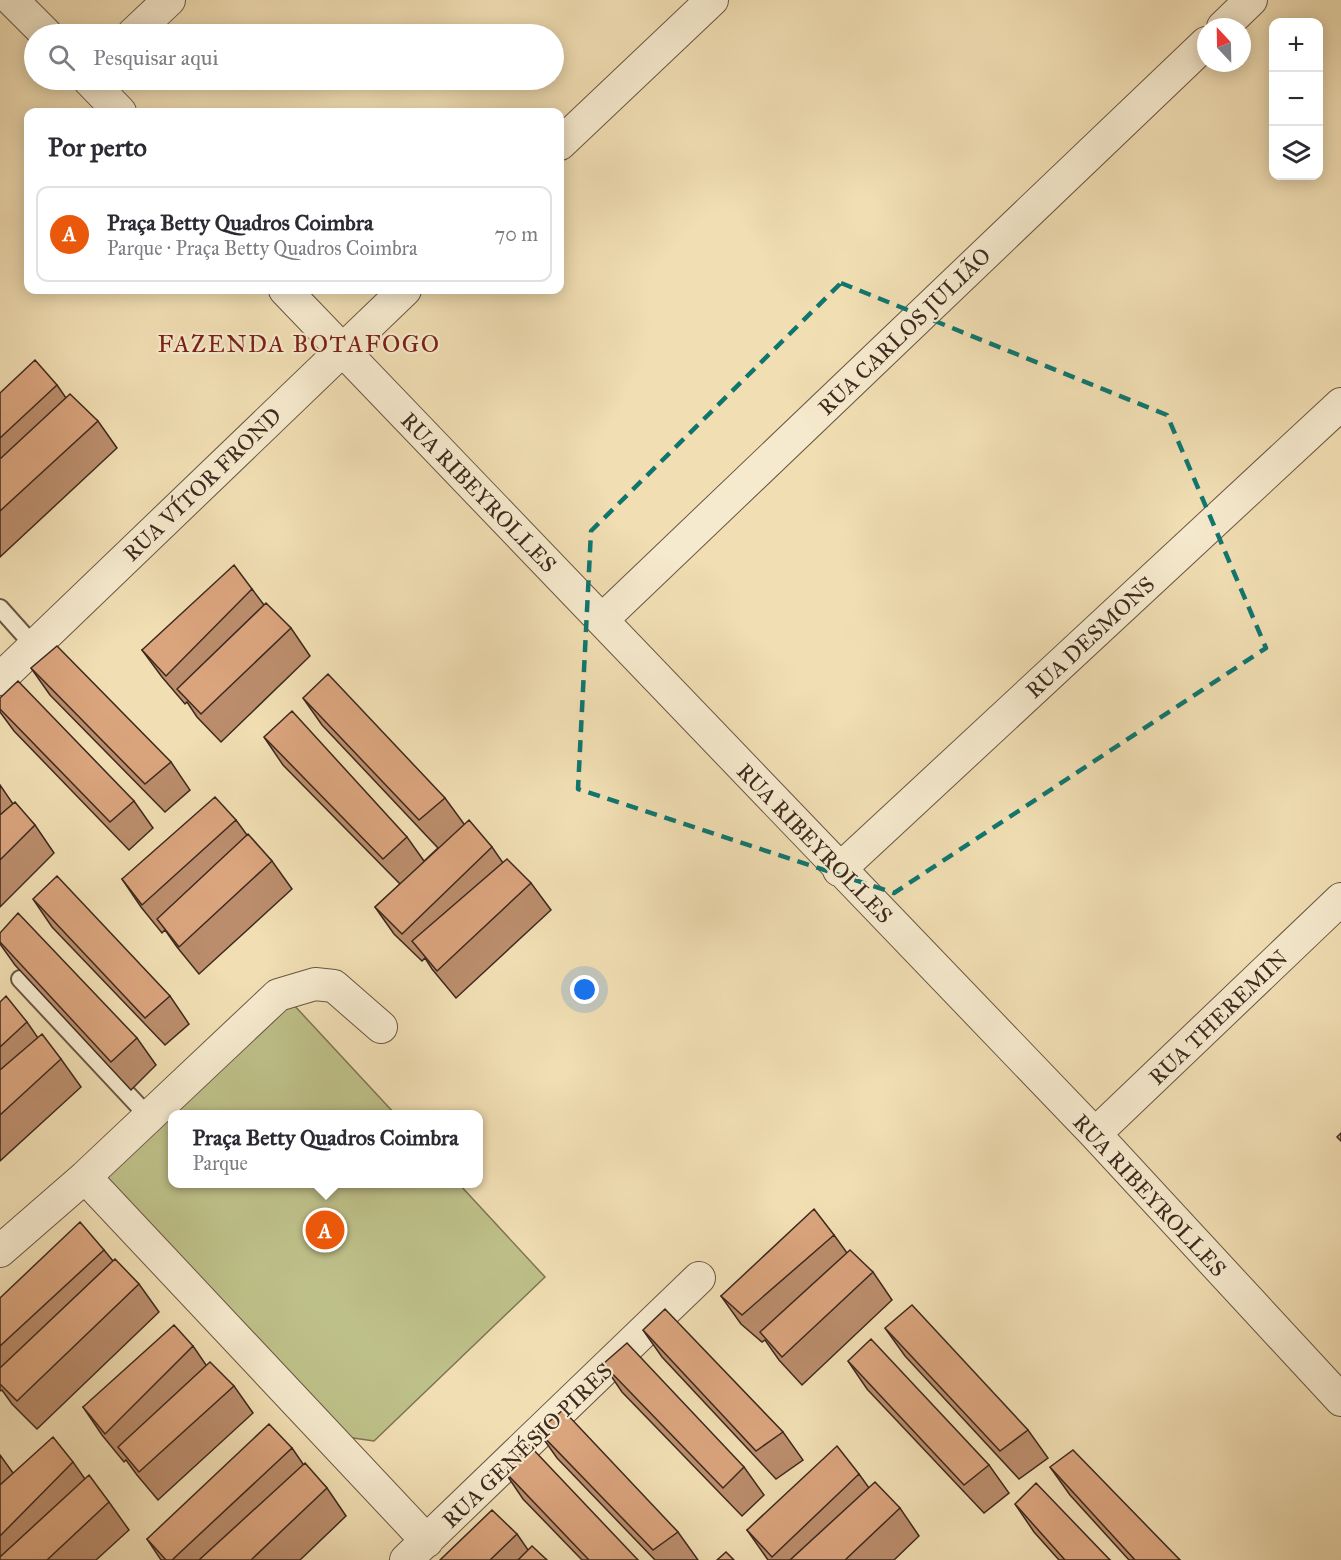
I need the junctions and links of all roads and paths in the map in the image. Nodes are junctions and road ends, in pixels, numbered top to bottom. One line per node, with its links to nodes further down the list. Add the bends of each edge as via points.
1 (12, 0): 6 (street)
2 (169, 0): 7 (street)
3 (712, 0): 11 (street)
4 (1251, 0): 5 (street)
5 (1232, 18)
6 (36, 24)
7 (144, 24)
8 (1197, 52): 17 (street, RUA CARLOS JULIÃO)
9 (99, 90): 10 (street)
10 (116, 108)
11 (564, 140)
12 (289, 294): 14 (street, RUA RIBEYROLLES)
13 (401, 294): 14 (street, RUA VÍTOR FROND)
14 (342, 350): 17 (street, RUA RIBEYROLLES); 18 (street, RUA VÍTOR FROND)
15 (1341, 404): 20 (street, RUA DESMONS)
16 (0, 608): 18 (lane)
17 (603, 619): 20 (street, RUA RIBEYROLLES)
18 (34, 646): 19 (street, RUA VÍTOR FROND)
19 (0, 680)
20 (838, 870): 25 (street, RUA RIBEYROLLES)
21 (1341, 899): 25 (street, RUA THEREMIN)
22 (20, 979): 24 (lane)
23 (381, 1027): 24 (street, via 334,986 315,984 278,995)
24 (149, 1117): 26 (street)
25 (1095, 1134): 29 (street, RUA RIBEYROLLES)
26 (85, 1177): 27 (street); 30 (street)
27 (0, 1251)
28 (699, 1278): 30 (street, RUA GENÉSIO PIRES)
29 (1341, 1400)
30 (416, 1551)

